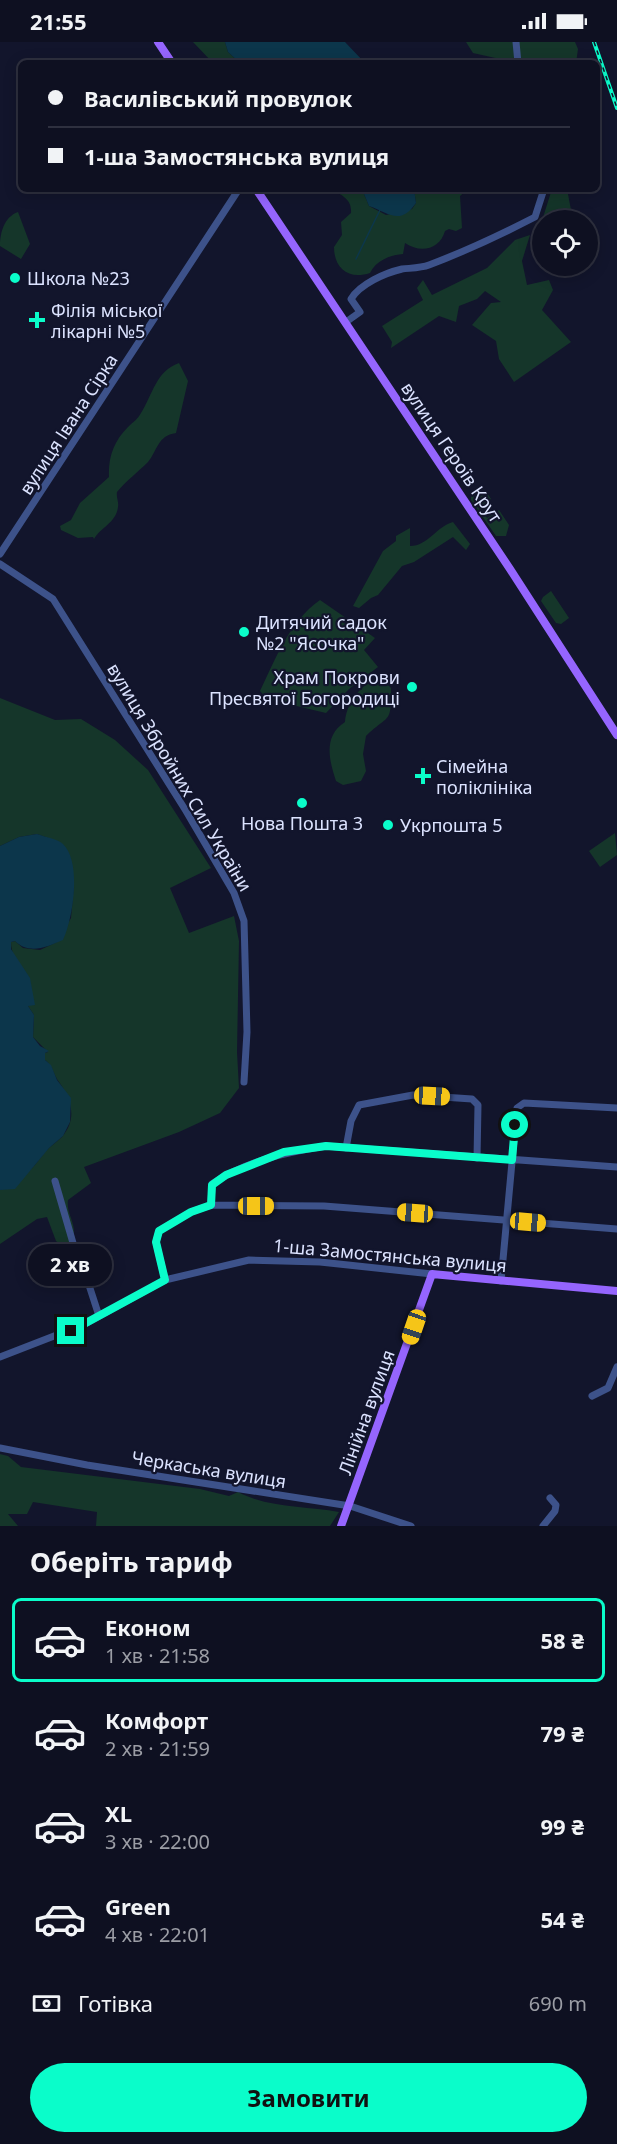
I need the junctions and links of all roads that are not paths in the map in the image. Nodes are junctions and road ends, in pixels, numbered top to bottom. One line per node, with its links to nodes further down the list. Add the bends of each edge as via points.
1 (158, 42): 3 (main road)
2 (516, 42): 4 (street)
3 (170, 60)
4 (518, 60)
5 (237, 192): 9 (street, вулиця Івана Сірка)
6 (258, 192): 8 (main road, вулиця Героїв Крут)
7 (543, 192): 8 (street, via 535,217 426,267 378,278 354,294 351,299 360,312)
8 (346, 322): 11 (main road, вулиця Героїв Крут)
9 (0, 554)
10 (0, 564): 12 (street, вулиця Збройних Сил України, via 52,599 234,893 244,921)
11 (617, 735)
12 (244, 1082)
13 (617, 1108): 16 (street, via 520,1104)
14 (346, 1148): 15 (street); 15 (street, via 351,1121 359,1105 413,1095 472,1099 478,1105); 19 (street, via 326,1146 284,1152 226,1175 212,1185)
15 (477, 1158): 16 (street)
16 (512, 1160): 17 (street); 20 (street)
17 (617, 1167)
18 (55, 1181): 26 (street, via 71,1240)
19 (211, 1205): 20 (street, via 324,1206); 23 (street, via 159,1231 156,1242)
20 (506, 1220): 21 (street); 24 (street)
21 (617, 1229)
22 (432, 1274): 23 (street, 1-ша Замостянська вулиця, via 320,1262 249,1260); 24 (main road, 1-ша Замостянська вулиця); 32 (main road, Лінійна вулиця)
23 (165, 1280): 26 (street, 1-ша Замостянська вулиця)
24 (501, 1281): 25 (main road, 1-ша Замостянська вулиця)
25 (617, 1291)
26 (99, 1316): 27 (street, 1-ша Замостянська вулиця, via 58,1337)
27 (0, 1357)
28 (617, 1366): 29 (street, via 608,1389)
29 (592, 1396)
30 (0, 1448): 32 (street, Черкаська вулиця)
31 (550, 1498): 35 (street, via 555,1510)
32 (350, 1506): 33 (main road, Лінійна вулиця); 34 (street, Черкаська вулиця)
33 (342, 1526)
34 (411, 1526)
35 (543, 1526)

